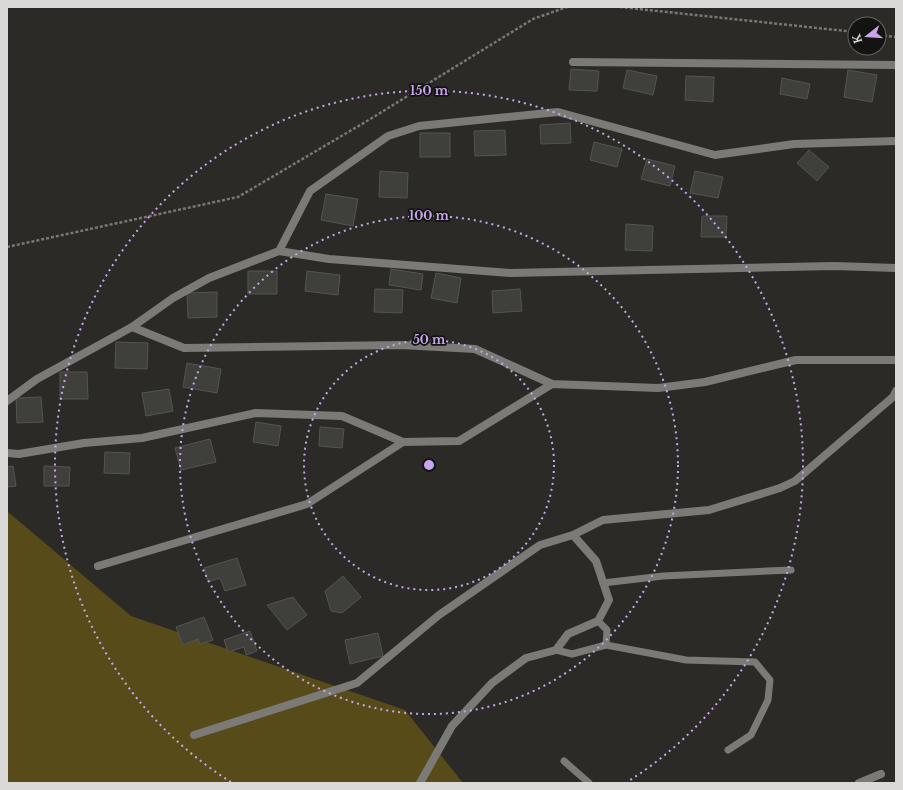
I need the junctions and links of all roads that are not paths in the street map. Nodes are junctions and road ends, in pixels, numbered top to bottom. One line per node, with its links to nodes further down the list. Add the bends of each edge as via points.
1 (573, 62): 2 (street)
2 (896, 65)
3 (896, 141): 4 (street, via 794,144 716,156 558,112 419,126 388,136 310,191)
4 (279, 251): 5 (street, via 329,260 510,273 834,266); 6 (street, via 209,278 173,298)
5 (896, 268)
6 (132, 328): 8 (street, via 184,348 401,345 475,349); 10 (street, via 38,379)
7 (896, 360): 8 (street, via 796,360 705,382 658,388)
8 (552, 384): 11 (street, via 459,441)
9 (896, 391): 13 (street, via 893,397 795,481 780,488 709,510 604,520)
10 (7, 401)
11 (403, 442): 12 (street, via 342,416 256,412 142,438 84,443 20,454); 14 (street, via 307,504)
12 (7, 453)
13 (573, 535): 16 (street, via 596,561); 20 (street, via 540,545 439,615 357,683)
14 (98, 566)
15 (790, 570): 16 (lane, via 663,576)
16 (604, 583): 17 (street, via 609,600)
17 (598, 621): 18 (lane, via 608,630); 19 (street, via 568,634)
18 (606, 645): 19 (lane, via 572,654); 21 (lane, via 686,660 755,662 770,680 768,700 752,736)
19 (556, 650): 24 (street, via 526,658 492,683 452,726)
20 (194, 735)
21 (728, 750)
22 (564, 761): 25 (lane)
23 (881, 774): 26 (street)
24 (420, 783)
25 (589, 783)
26 (859, 783)

